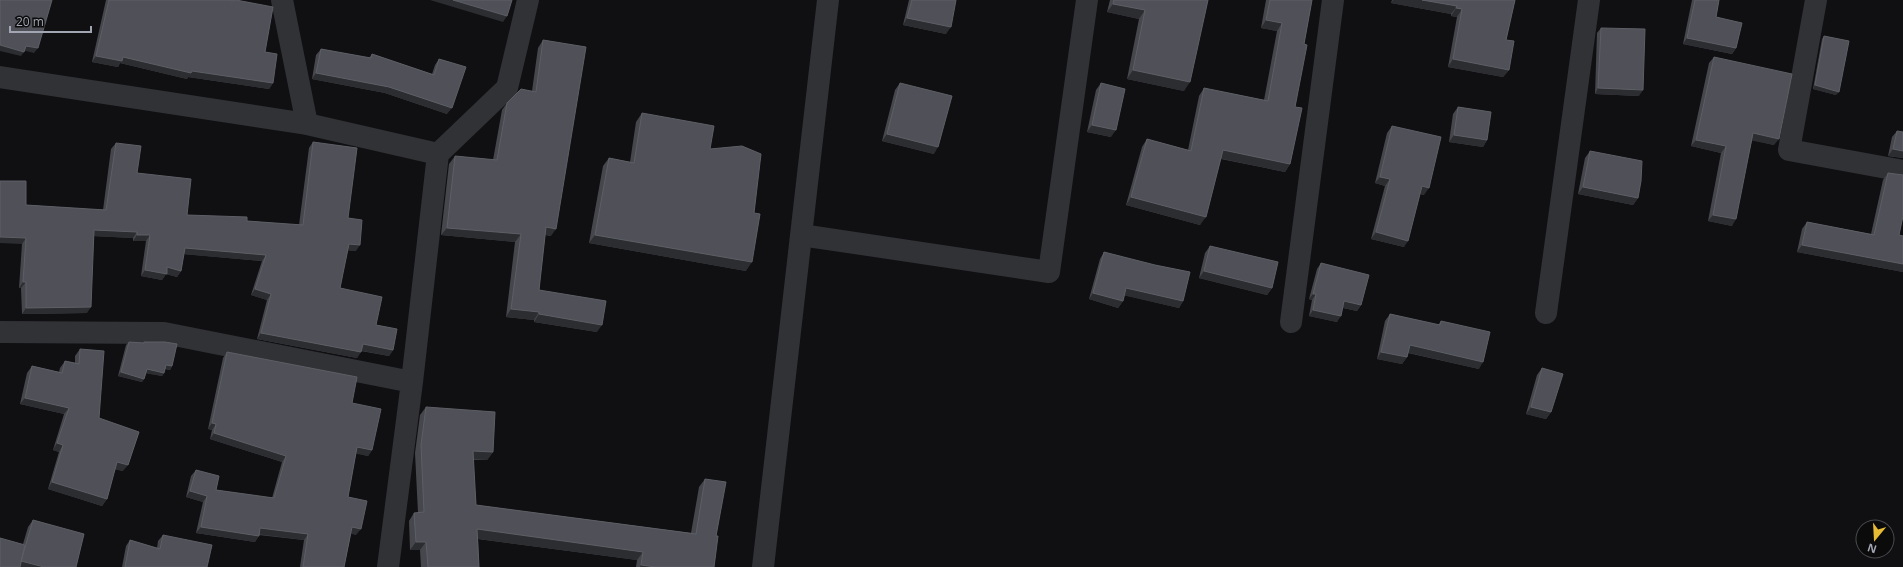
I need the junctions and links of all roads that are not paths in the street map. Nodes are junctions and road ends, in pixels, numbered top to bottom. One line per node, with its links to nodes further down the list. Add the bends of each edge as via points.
1 (282, 0): 9 (street)
2 (528, 0): 10 (street, via 507,88)
3 (828, 0): 12 (street)
4 (1086, 0): 12 (street, via 1049,272)
5 (1333, 0): 14 (street)
6 (1589, 0): 13 (street)
7 (1816, 0): 11 (street, via 1789,150)
8 (0, 77): 9 (street)
9 (307, 124): 10 (street)
10 (438, 154): 16 (street)
11 (1903, 171)
12 (801, 235): 18 (street)
13 (1546, 313)
14 (1291, 322)
15 (0, 332): 16 (street, via 164,333)
16 (412, 382): 17 (street)
17 (388, 567)
18 (763, 567)

